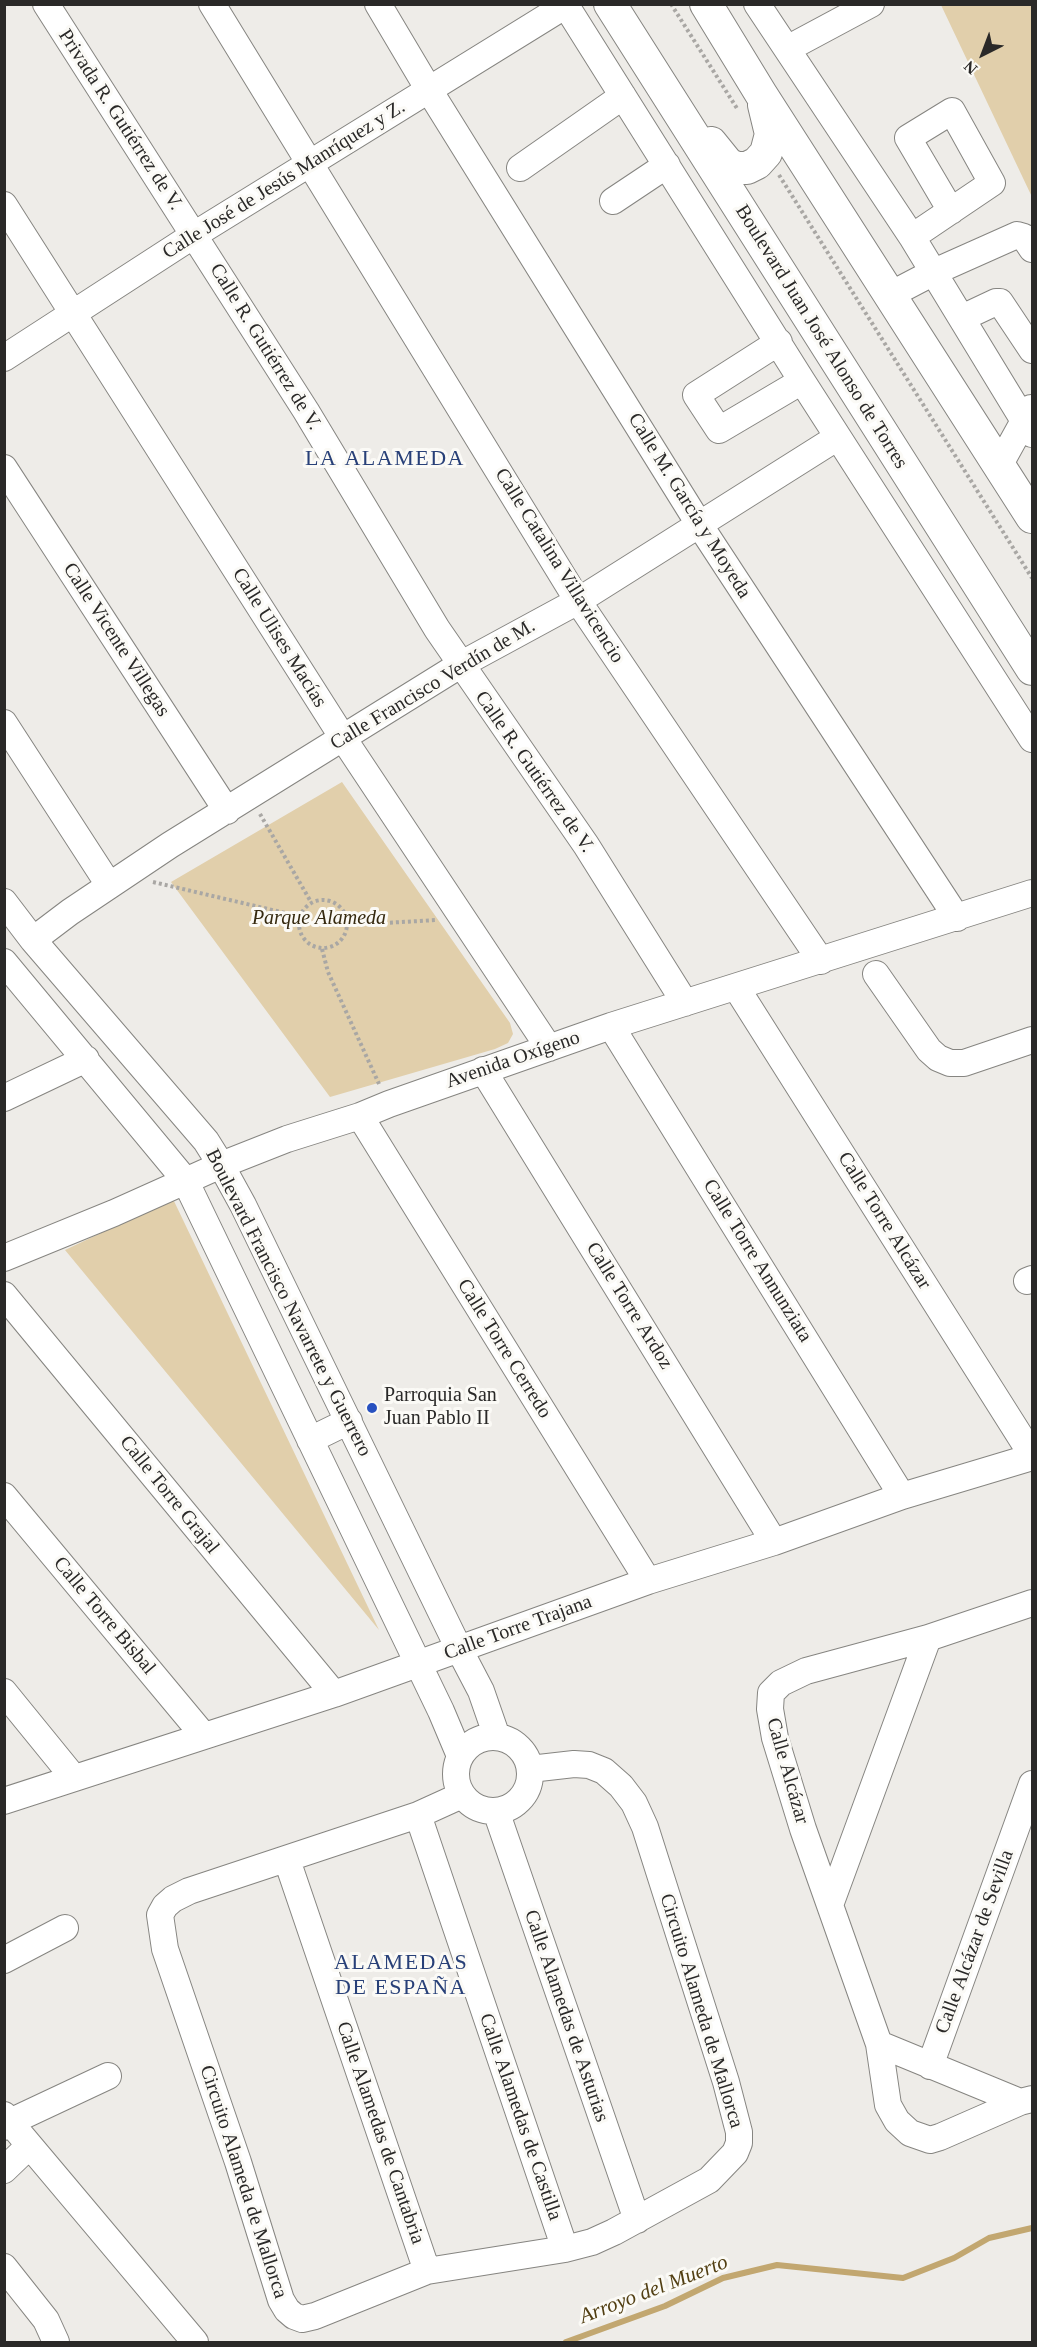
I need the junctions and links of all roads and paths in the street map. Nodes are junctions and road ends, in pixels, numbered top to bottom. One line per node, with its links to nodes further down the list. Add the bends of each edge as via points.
1 (46, 4): 22 (street, Privada R. Gutiérrez de V.)
2 (212, 4): 16 (street, Calle Catalina Villavicencio)
3 (378, 4): 12 (street, Calle M. García y Moyeda)
4 (610, 4): 11 (main road, Boulevard Juan José Alonso de Torres)
5 (671, 4): 14 (path)
6 (706, 4): 14 (main road)
7 (757, 4): 10 (street)
8 (871, 4): 10 (street)
9 (565, 5): 12 (street, Calle José de Jesús Manríquez y Z.); 13 (street)
10 (787, 49): 23 (street)
11 (651, 67): 15 (main road, via 728,164 747,168); 42 (main road, Boulevard Juan José Alonso de Torres)
12 (429, 90): 16 (street, Calle José de Jesús Manríquez y Z.); 38 (street, Calle M. García y Moyeda)
13 (623, 96): 17 (street); 18 (street)
14 (751, 104): 15 (main road, via 771,134); 26 (main road)
15 (766, 153): 39 (path)
16 (310, 163): 22 (street, Calle José de Jesús Manríquez y Z.); 40 (street, Calle Catalina Villavicencio)
17 (667, 165): 19 (street); 29 (street)
18 (520, 168)
19 (614, 201)
20 (4, 205): 27 (street, Calle Ulises Macías)
21 (951, 211): 23 (street)
22 (194, 235): 27 (street, Calle José de Jesús Manríquez y Z.); 41 (street, Calle R. Gutiérrez de V.)
23 (912, 237): 25 (street)
24 (1032, 249): 25 (street, via 1024,237 1017,235)
25 (934, 272): 26 (street); 28 (street)
26 (890, 295): 35 (main road)
27 (74, 314): 31 (street, Calle José de Jesús Manríquez y Z.); 44 (street, Calle Ulises Macías)
28 (962, 318): 30 (street, via 1000,302); 33 (street)
29 (779, 342): 32 (street); 32 (street, via 696,395 719,430)
30 (1032, 350)
31 (4, 358)
32 (802, 381): 34 (street)
33 (1030, 419): 35 (street)
34 (838, 437): 38 (street, Calle Francisco Verdín de M.); 45 (street)
35 (999, 466): 37 (main road)
36 (4, 468): 47 (street, Calle Vicente Villegas)
37 (1032, 517)
38 (699, 524): 40 (street, Calle Francisco Verdín de M.); 55 (street, Calle M. García y Moyeda)
39 (1032, 578)
40 (578, 601): 41 (street, Calle Francisco Verdín de M.); 59 (street, Calle Catalina Villavicencio)
41 (460, 665): 44 (street, Calle Francisco Verdín de M.); 63 (street, Calle R. Gutiérrez de V., via 586,846)
42 (1032, 669)
43 (4, 723): 49 (street)
44 (343, 738): 46 (street, Calle Francisco Verdín de M.); 54 (street, Calle Ulises Macías)
45 (1032, 739)
46 (250, 796): 47 (street, Calle Francisco Verdín de M.); 52 (path)
47 (227, 811): 48 (street, Calle Francisco Verdín de M.)
48 (135, 868): 49 (street, Calle Francisco Verdín de M.); 53 (path, via 156,883)
49 (109, 885): 57 (street, Calle Francisco Verdín de M.)
50 (1032, 893): 55 (street, Avenida Oxígeno)
51 (4, 902): 57 (street, Boulevard Francisco Navarrete y Guerrero)
52 (311, 902): 53 (path); 56 (path, via 336,902 345,912)
53 (298, 916): 58 (path, via 301,935 310,945)
54 (462, 918): 56 (path); 66 (street, Calle Ulises Macías)
55 (957, 918): 59 (street, Avenida Oxígeno)
56 (348, 925): 58 (path, via 344,937 334,946)
57 (33, 940): 72 (street, Boulevard Francisco Navarrete y Guerrero, via 206,1141)
58 (322, 949): 70 (path, via 328,972)
59 (821, 961): 62 (street, Avenida Oxígeno)
60 (4, 962): 67 (street, Boulevard Francisco Navarrete y Guerrero)
61 (876, 974): 65 (street, via 938,1059 964,1063)
62 (736, 987): 63 (street, Avenida Oxígeno); 78 (street, Calle Torre Alcázar)
63 (685, 1003): 64 (street, Avenida Oxígeno)
64 (611, 1026): 66 (street, Avenida Oxígeno); 80 (street, Calle Torre Annunziata)
65 (1032, 1040)
66 (549, 1048): 68 (street, Avenida Oxígeno)
67 (86, 1059): 69 (street); 73 (street, Boulevard Francisco Navarrete y Guerrero)
68 (483, 1071): 70 (street, Avenida Oxígeno); 81 (street, Calle Torre Ardoz)
69 (4, 1098)
70 (388, 1104): 71 (street, Avenida Oxígeno)
71 (360, 1116): 72 (street, Avenida Oxígeno); 82 (street, Calle Torre Cerredo)
72 (221, 1165): 73 (street, Avenida Oxígeno); 76 (street, Boulevard Francisco Navarrete y Guerrero)
73 (185, 1180): 74 (street, Avenida Oxígeno); 77 (street, Boulevard Francisco Navarrete y Guerrero)
74 (4, 1258)
75 (4, 1295): 88 (street, Calle Torre Grajal)
76 (348, 1421): 77 (street); 85 (street, Boulevard Francisco Navarrete y Guerrero)
77 (310, 1440): 86 (street, Boulevard Francisco Navarrete y Guerrero)
78 (1032, 1456): 80 (street, Calle Torre Trajana)
79 (4, 1496): 89 (street, Calle Torre Bisbal)
80 (903, 1496): 81 (street, Calle Torre Trajana)
81 (774, 1542): 82 (street, Calle Torre Trajana)
82 (648, 1581): 85 (street, Calle Torre Trajana)
83 (1026, 1611): 84 (street, Calle Alcázar)
84 (928, 1638): 100 (street); 100 (street, Calle Alcázar, via 806,1671 781,1683 771,1693 775,1738)
85 (459, 1649): 86 (street, Calle Torre Trajana); 90 (street, via 481,1691)
86 (417, 1665): 88 (street, Calle Torre Trajana); 91 (street)
87 (4, 1692): 93 (street)
88 (334, 1694): 89 (street, Calle Torre Trajana)
89 (204, 1736): 93 (street, Calle Torre Trajana)
90 (497, 1737): 91 (street, via 476,1740); 92 (street, via 519,1747)
91 (460, 1756): 95 (street, via 456,1776)
92 (530, 1769): 97 (street, via 521,1797 510,1807); 110 (street, Circuito Alameda de Mallorca, via 589,1765 604,1771 634,1803 649,1838 738,2124 739,2143 723,2168 709,2180)
93 (74, 1778): 96 (street, Calle Torre Trajana)
94 (1032, 1784): 104 (street, Calle Alcázar de Sevilla)
95 (462, 1795): 97 (street, via 477,1807); 98 (street, Circuito Alameda de Mallorca)
96 (4, 1801)
97 (496, 1811): 110 (street, Calle Alamedas de Asturias)
98 (418, 1815): 99 (street, Circuito Alameda de Mallorca); 111 (street, Calle Alamedas de Castilla)
99 (287, 1860): 113 (street, Calle Alamedas de Cantabria); 113 (street, Circuito Alameda de Mallorca, via 189,1891 173,1899 160,1915 165,1949 281,2300 286,2310 302,2319)
100 (830, 1905): 103 (street, Calle Alcázar)
101 (65, 1928): 102 (street)
102 (4, 1960)
103 (879, 2044): 104 (street); 106 (street, Calle Alcázar, via 888,2105 902,2128 915,2136 930,2140 940,2137)
104 (930, 2066): 106 (street)
105 (108, 2076): 107 (street)
106 (1026, 2100)
107 (6, 2121): 108 (street)
108 (29, 2146): 109 (street); 115 (street)
109 (4, 2170)
110 (637, 2220): 111 (street, Circuito Alameda de Mallorca, via 592,2242)
111 (565, 2249): 113 (street, Circuito Alameda de Mallorca)
112 (4, 2267): 114 (street, via 46,2320)
113 (427, 2271)
114 (56, 2343)
115 (195, 2343)

